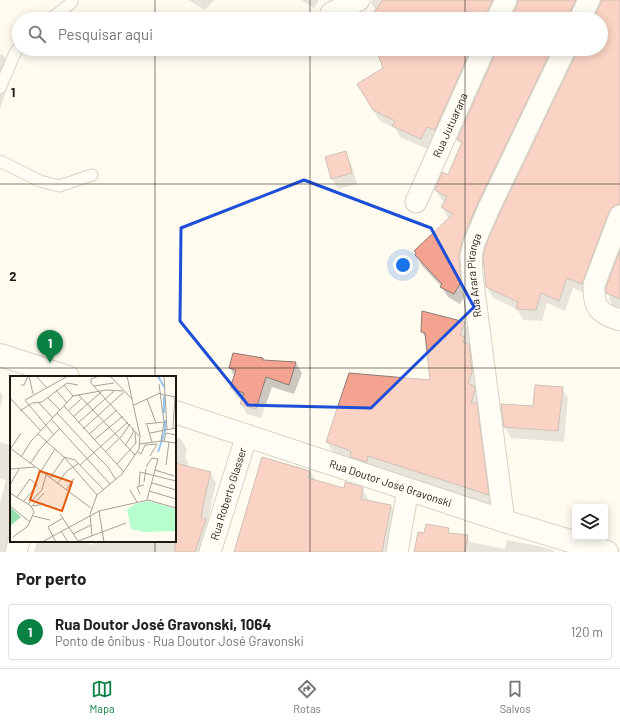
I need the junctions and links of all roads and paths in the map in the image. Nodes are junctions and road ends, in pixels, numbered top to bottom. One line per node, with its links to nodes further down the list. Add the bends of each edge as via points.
1 (72, 0): 5 (lane)
2 (360, 0): 6 (street)
3 (506, 0): 7 (street)
4 (589, 0): 8 (street)
5 (60, 12)
6 (335, 12)
7 (500, 12)
8 (583, 12)
9 (14, 56): 12 (lane)
10 (481, 56): 15 (street, Rua Jutuarana)
11 (562, 56): 23 (street, Rua Arara Piranga, via 488,210 471,256)
12 (0, 88)
13 (0, 161): 14 (lane, via 40,181 59,186)
14 (92, 175)
15 (416, 202)
16 (620, 216): 17 (street, via 594,285 596,306 609,317)
17 (620, 320)
18 (0, 355): 19 (street)
19 (64, 376)
20 (176, 412): 21 (street, Rua Doutor José Gravonski)
21 (248, 435): 22 (street, Rua Doutor José Gravonski); 26 (street, Rua Roberto Glasser)
22 (408, 488): 23 (street, Rua Doutor José Gravonski); 27 (street)
23 (504, 521): 28 (street, Rua Doutor José Gravonski)
24 (19, 542): 25 (street)
25 (16, 552)
26 (210, 552)
27 (397, 552)
28 (606, 552)

